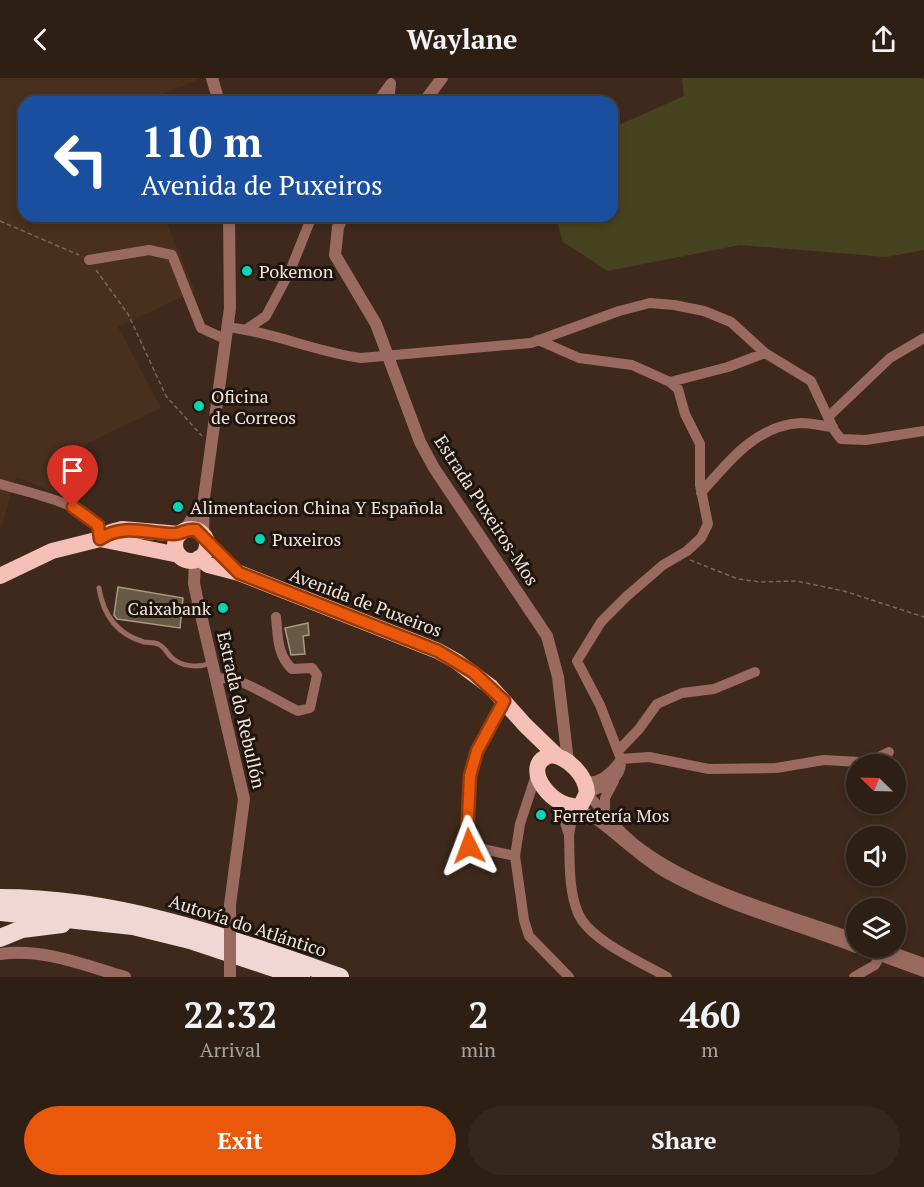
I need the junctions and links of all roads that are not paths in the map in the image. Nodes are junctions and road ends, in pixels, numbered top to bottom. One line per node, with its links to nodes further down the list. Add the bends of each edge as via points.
1 (212, 78): 4 (street)
2 (442, 78): 7 (street)
3 (391, 80): 5 (street); 6 (street)
4 (217, 96)
5 (380, 96)
6 (390, 96)
7 (428, 96)
8 (229, 222): 13 (street, Estrada do Rebullón, via 232,269)
9 (310, 222): 12 (street, via 266,316)
10 (340, 222): 17 (street, Estrada Puxeiros-Mos, via 334,255 370,314)
11 (89, 260): 13 (street, via 149,250 172,255 201,328)
12 (247, 329): 13 (street); 17 (street, via 340,355)
13 (226, 333): 23 (street, Estrada do Rebullón)
14 (924, 338): 19 (street, via 890,358)
15 (538, 340): 16 (street, via 619,311 650,303 674,304 731,322); 17 (street); 18 (street, via 579,357 632,365)
16 (765, 353): 18 (street); 19 (street, via 811,381)
17 (388, 355): 36 (street, Estrada Puxeiros-Mos, via 420,442 434,468 547,636 558,677)
18 (670, 382): 22 (street, via 678,388 700,444)
19 (830, 422): 20 (street, via 841,439 852,441); 22 (street, via 784,426 756,437)
20 (924, 431)
21 (0, 484): 25 (street, via 73,507 98,525)
22 (701, 493): 38 (street, via 708,524 701,538 627,596 601,622 577,661)
23 (204, 498): 24 (street); 26 (street, Estrada do Rebullón)
24 (182, 532): 25 (highway, via 122,529); 26 (highway, via 196,530); 27 (highway, via 175,542)
25 (100, 539): 27 (highway); 28 (highway, via 52,551)
26 (201, 549): 27 (highway, via 186,560); 31 (street, Estrada do Rebullón, via 194,584); 34 (highway, Avenida de Puxeiros, via 208,565 239,573 438,651 473,672)
27 (179, 555)
28 (0, 576)
29 (99, 588): 31 (lane, via 109,619 127,634 159,644 185,665)
30 (276, 617): 33 (street, via 284,662 292,669 312,668 317,675 310,708 298,711 228,678)
31 (213, 663): 33 (street, Estrada do Rebullón)
32 (755, 672): 38 (street, via 714,689 682,693 657,704)
33 (218, 679): 61 (street, Estrada do Rebullón, bridge, via 244,799 230,905)
34 (504, 701): 35 (highway, Avenida de Puxeiros); 47 (street, via 477,751 470,776 467,838 469,846)
35 (525, 725): 39 (highway); 39 (highway, Avenida de Puxeiros)
36 (561, 732): 39 (street, Estrada Puxeiros-Mos); 39 (street)
37 (889, 752): 38 (street, via 860,762 824,760 776,768 709,769)
38 (620, 754): 40 (street, via 621,769); 41 (street, via 612,770)
39 (548, 757): 41 (highway, Avenida de Puxeiros); 42 (highway); 43 (street)
40 (616, 777): 41 (street); 45 (street, via 605,798)
41 (586, 787): 44 (highway, via 585,802); 45 (street)
42 (552, 796): 43 (street, via 540,790); 44 (highway); 46 (street)
43 (528, 800): 47 (street)
44 (576, 807): 46 (street); 53 (street, via 634,853 668,874 737,905)
45 (605, 814): 51 (street, via 636,844 687,874)
46 (569, 835): 65 (street, via 573,893 583,923)
47 (515, 856): 64 (street, via 529,936)
48 (0, 898): 63 (highway, Autovía do Atlántico, via 92,905 158,917)
49 (0, 912): 50 (highway, Autovía do Atlántico)
50 (93, 920): 52 (highway, via 22,929); 62 (highway, Autovía do Atlántico, via 190,940)
51 (846, 935)
52 (0, 938)
53 (846, 944)
54 (0, 954): 60 (street, via 23,951 56,956)
55 (877, 958): 66 (street, via 871,968)
56 (896, 958): 59 (street)
57 (906, 958): 58 (street)
58 (924, 963)
59 (924, 972)
60 (125, 977)
61 (230, 977)
62 (301, 977)
63 (340, 977)
64 (569, 977)
65 (666, 977)
66 (854, 977)

